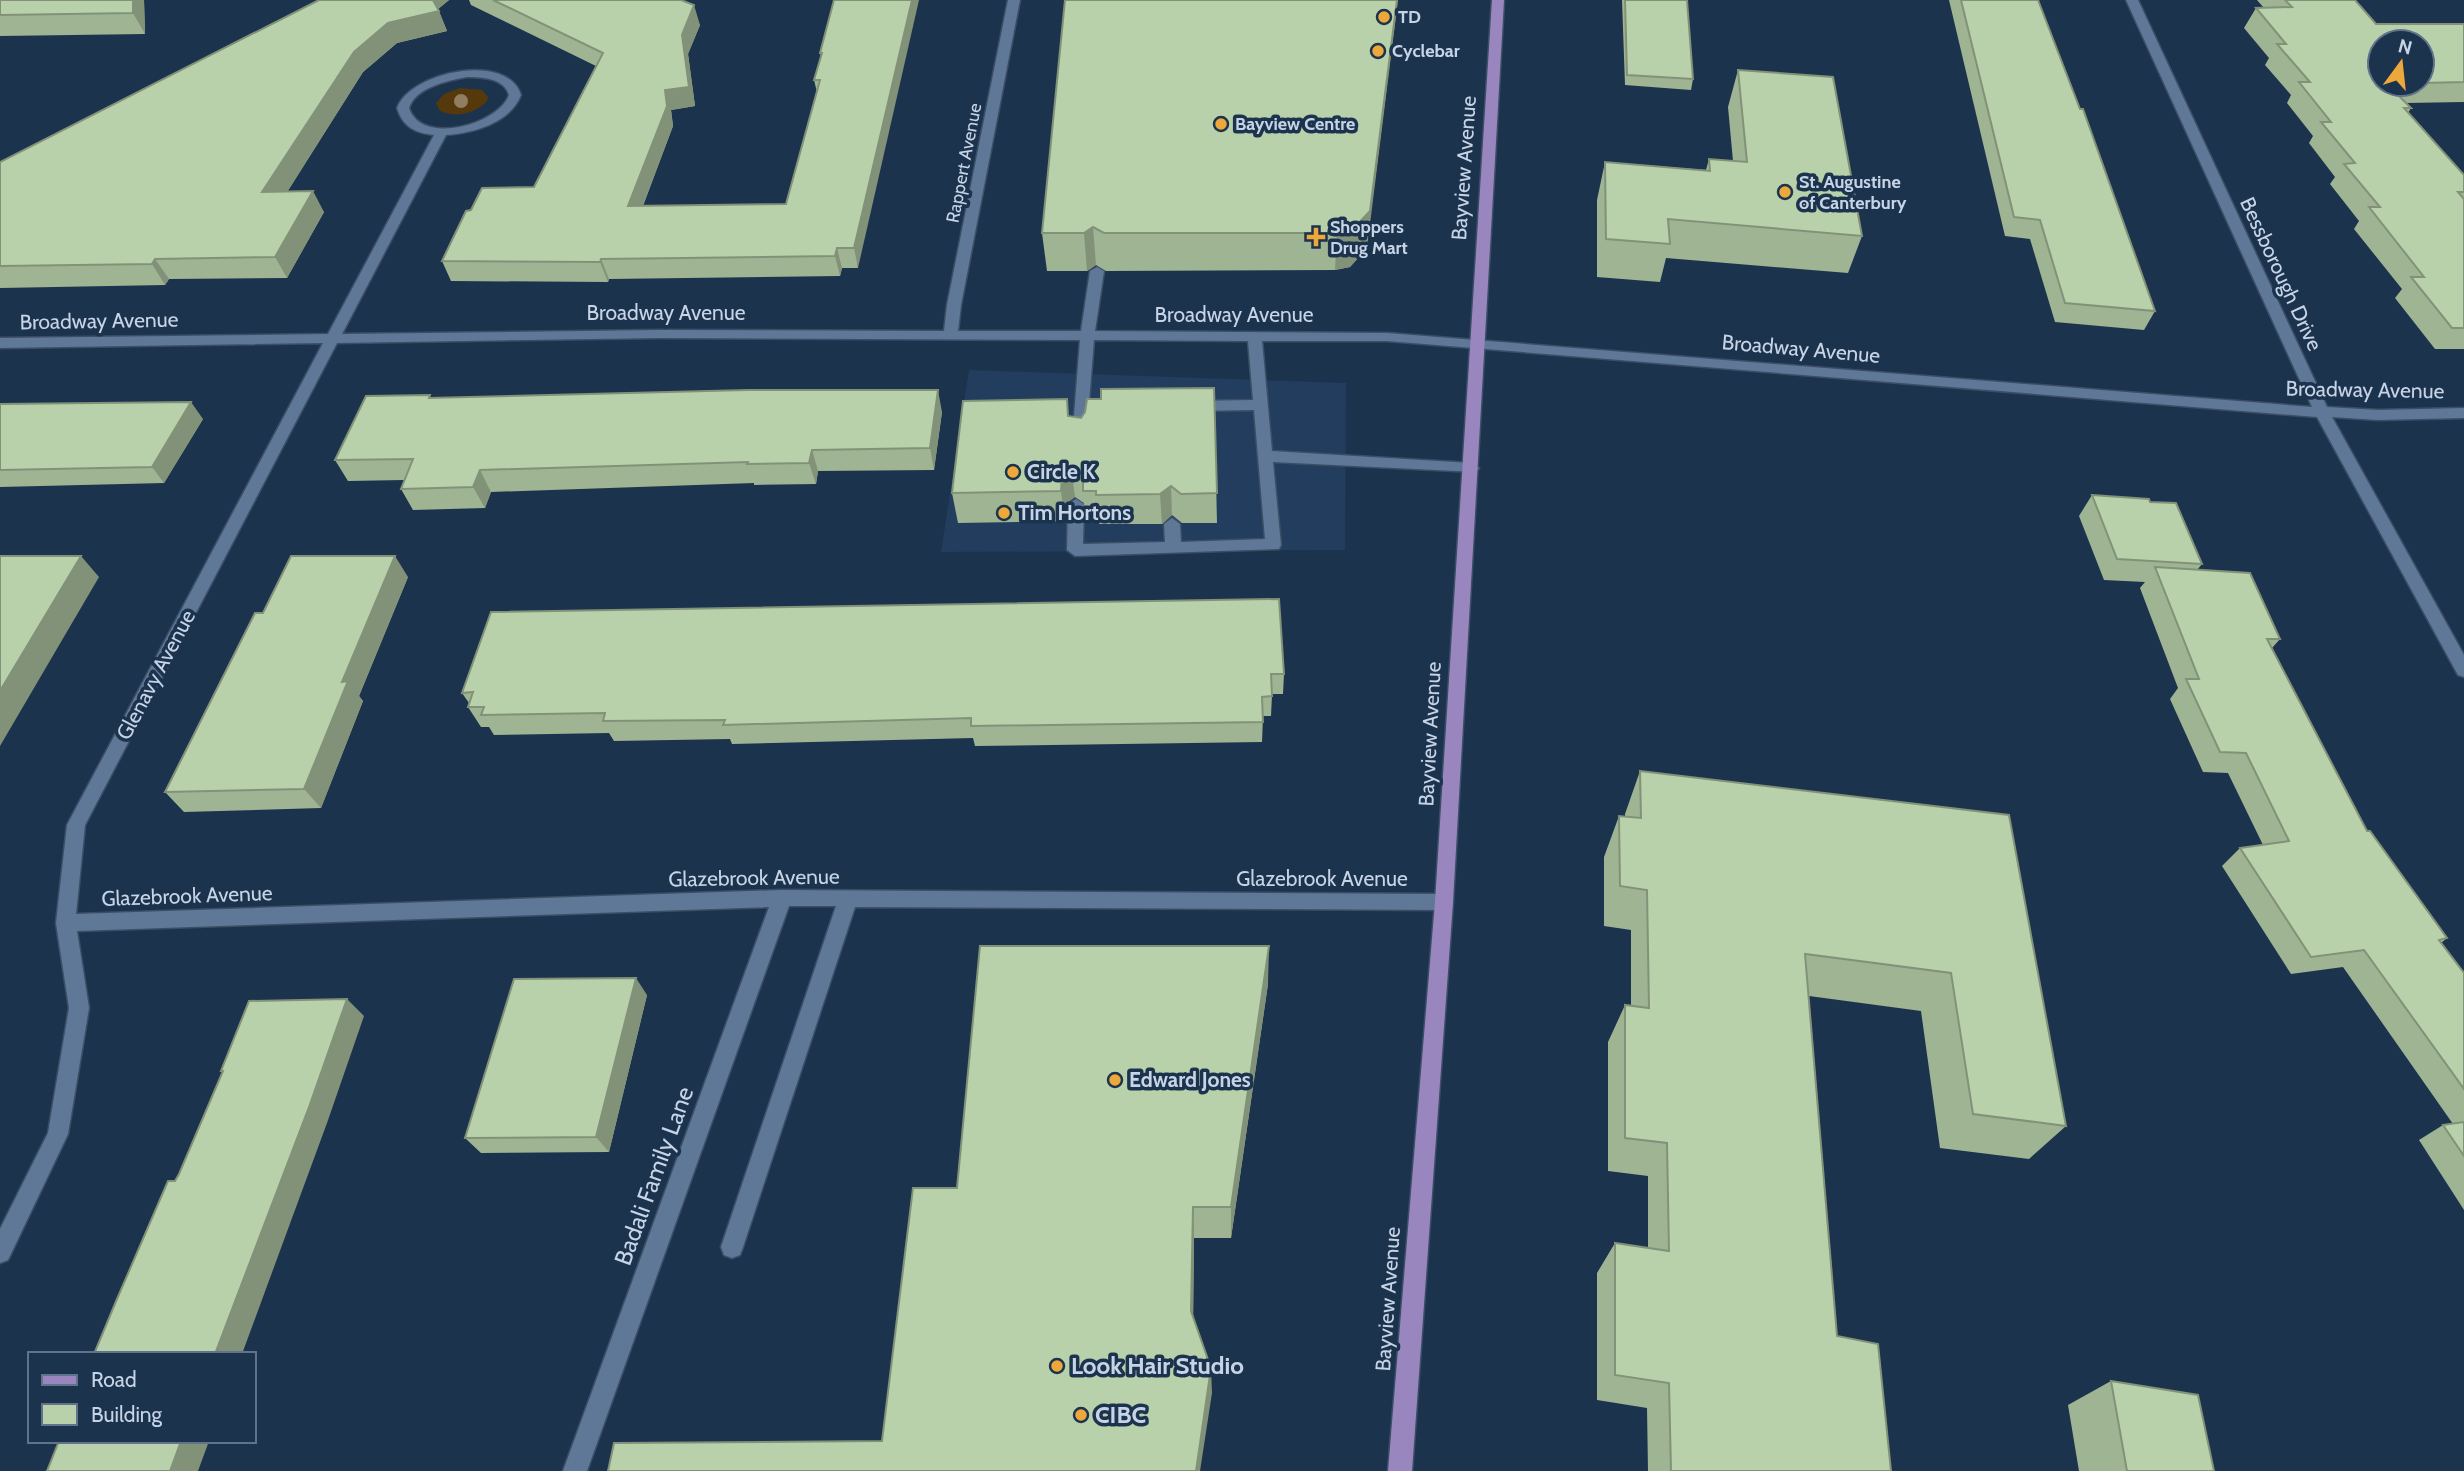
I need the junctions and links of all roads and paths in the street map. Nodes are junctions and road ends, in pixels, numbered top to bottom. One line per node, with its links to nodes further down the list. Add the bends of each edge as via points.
1 (1014, 0): 6 (street, Rappert Avenue)
2 (1498, 0): 11 (main road, Bayview Avenue)
3 (2132, 0): 14 (street, Bessborough Drive)
4 (442, 131): 4 (street, via 495,118 513,99 509,82 484,73 467,73 418,90 403,108 405,118 425,130); 9 (street, Glenavy Avenue)
5 (1097, 271): 7 (street)
6 (951, 334): 7 (street, Broadway Avenue); 9 (street, Broadway Avenue)
7 (1087, 335): 8 (street, Broadway Avenue); 16 (street, via 1088,408)
8 (1255, 337): 11 (street, Broadway Avenue, via 1387,337); 12 (street)
9 (332, 339): 10 (street, Broadway Avenue); 26 (street, Glenavy Avenue, via 76,825)
10 (0, 343)
11 (1477, 343): 14 (street, Broadway Avenue); 18 (main road, Bayview Avenue)
12 (1259, 405): 13 (street); 17 (street)
13 (1183, 406)
14 (2322, 413): 15 (street, Broadway Avenue); 22 (street, Bessborough Drive)
15 (2464, 413)
16 (1079, 441)
17 (1264, 456): 18 (street); 21 (street, via 1273,545)
18 (1471, 468): 25 (main road, Bayview Avenue)
19 (1076, 505): 21 (street, via 1075,550)
20 (1171, 524): 21 (street)
21 (1173, 547)
22 (2464, 670)
23 (782, 898): 24 (street, Glazebrook Avenue); 26 (street, Glazebrook Avenue); 29 (street, Badali Family Lane)
24 (848, 898): 25 (street, Glazebrook Avenue); 27 (street)
25 (1444, 902): 30 (main road, Bayview Avenue)
26 (66, 923): 28 (street, Glenavy Avenue, via 79,1008 58,1135)
27 (732, 1247)
28 (0, 1252)
29 (575, 1471)
30 (1399, 1471)

